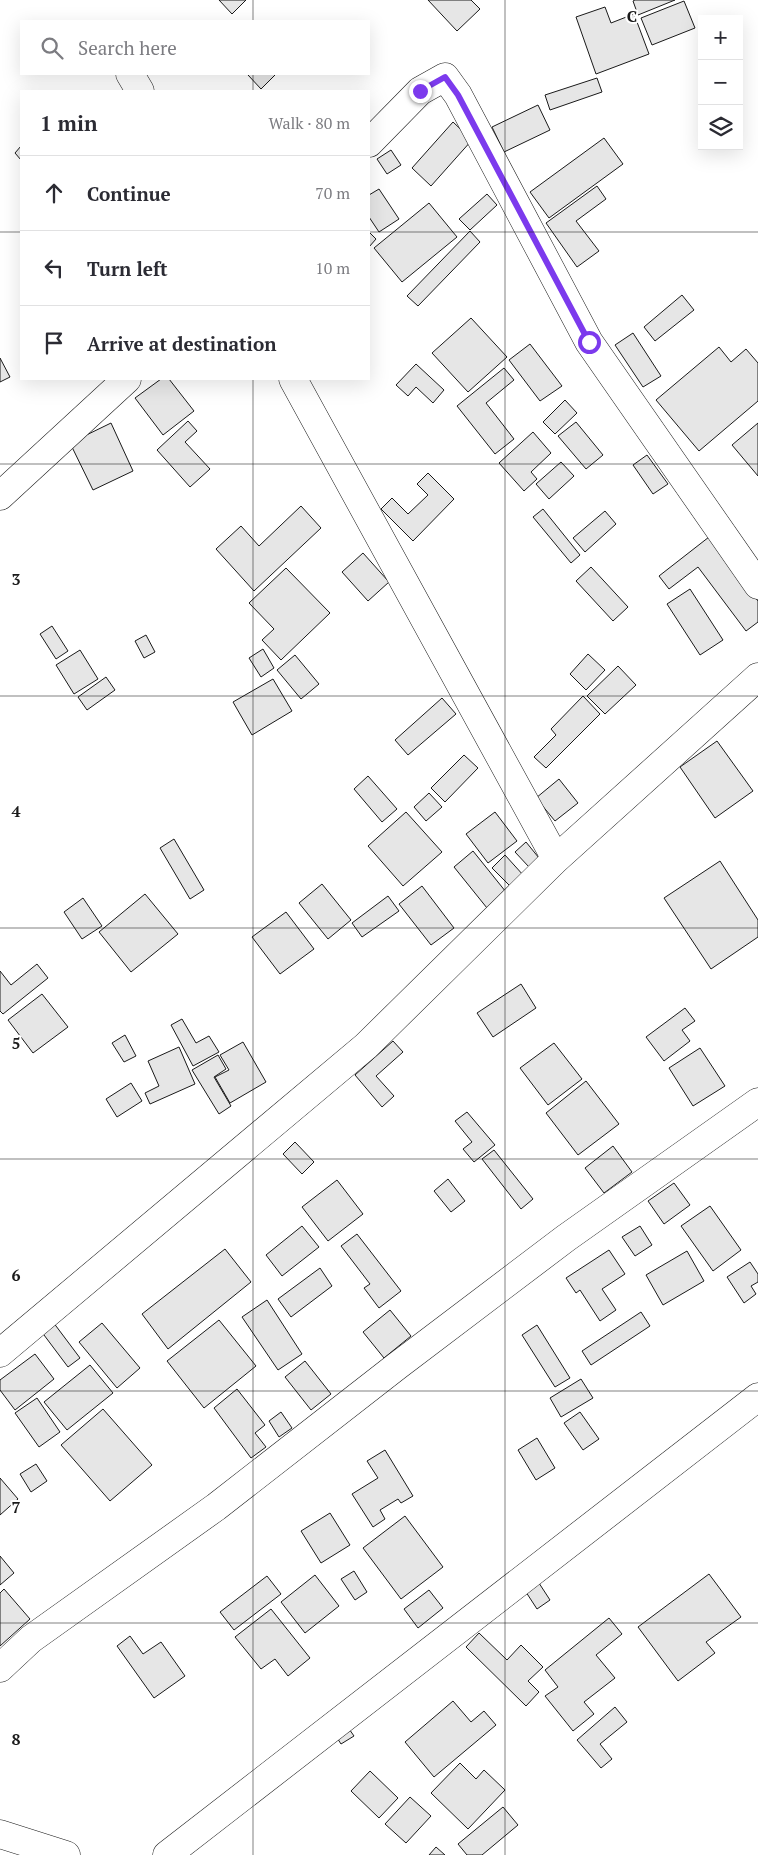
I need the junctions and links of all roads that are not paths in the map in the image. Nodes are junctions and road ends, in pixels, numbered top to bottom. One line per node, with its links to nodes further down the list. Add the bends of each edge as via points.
1 (131, 75): 2 (street)
2 (139, 90)
3 (370, 142): 7 (street, via 420,91 445,77 458,95 589,342)
4 (126, 380): 6 (street)
5 (294, 380): 9 (street)
6 (0, 496)
7 (758, 585)
8 (758, 677): 9 (street)
9 (556, 859): 11 (street, via 366,1046)
10 (758, 1102): 13 (street, via 566,1238 216,1507 32,1640)
11 (0, 1353)
12 (758, 1397): 16 (street)
13 (0, 1668)
14 (0, 1834): 15 (street)
15 (66, 1855)
16 (167, 1855)

